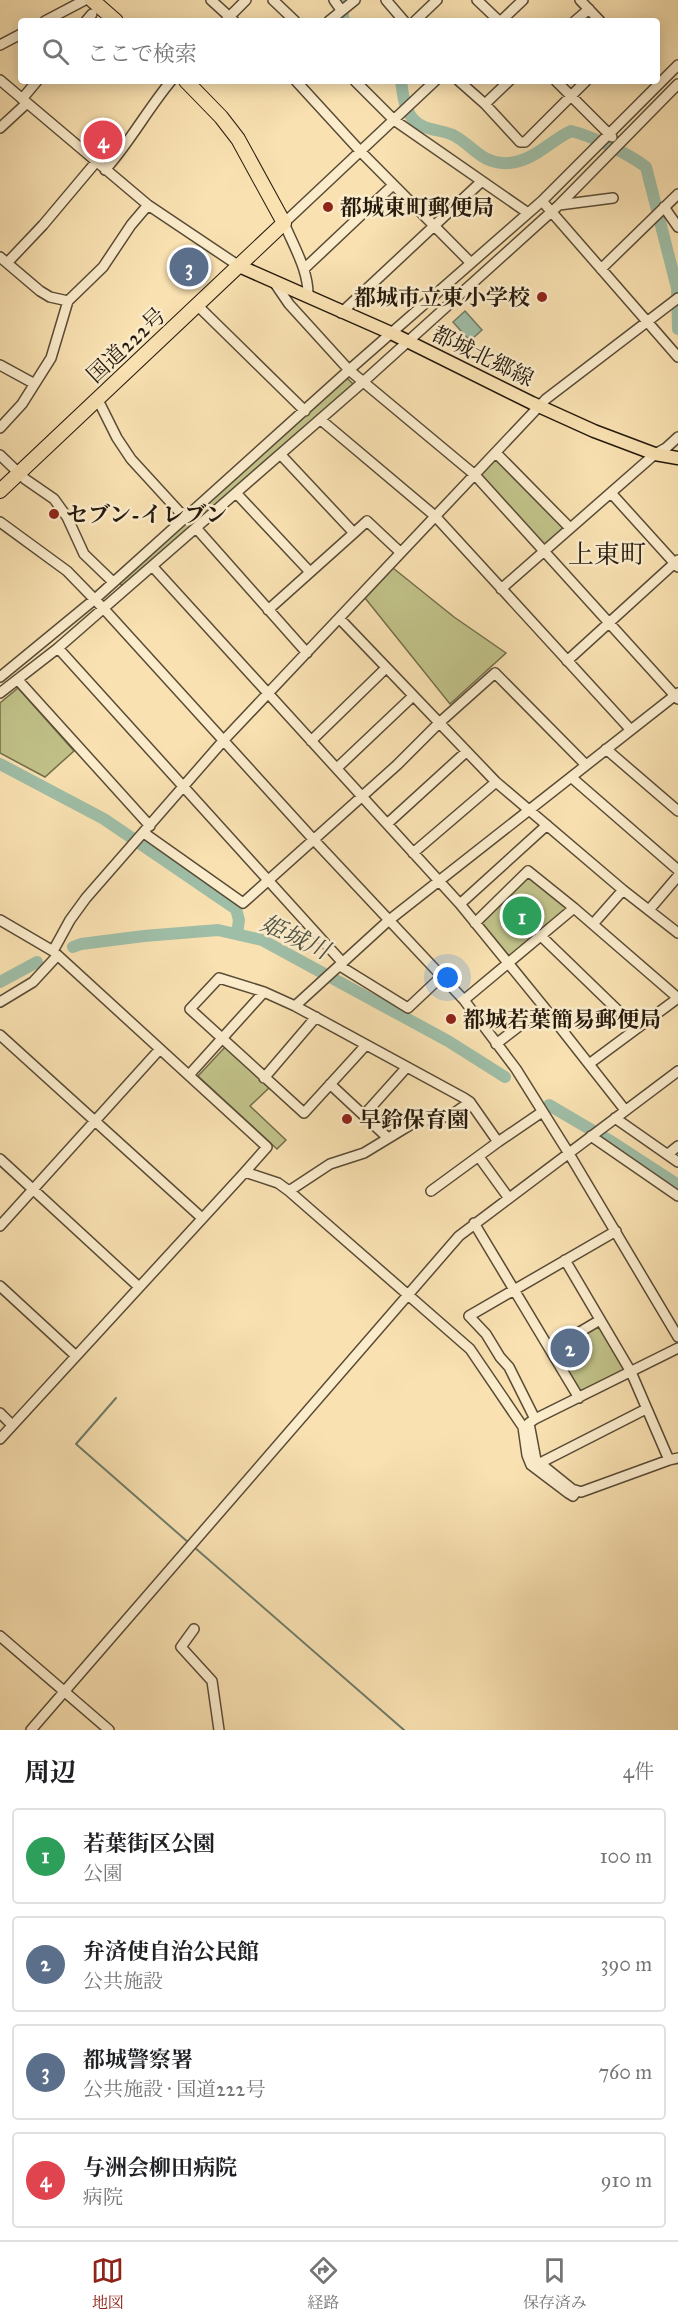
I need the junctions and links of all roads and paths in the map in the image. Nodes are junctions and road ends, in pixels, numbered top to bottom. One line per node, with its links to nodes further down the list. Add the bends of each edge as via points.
1 (85, 0): 15 (street)
2 (211, 0): 17 (street)
3 (246, 0): 18 (street)
4 (273, 0): 19 (street)
5 (334, 0): 12 (street)
6 (355, 0): 12 (street)
7 (386, 0): 21 (street)
8 (437, 0): 22 (street)
9 (477, 0): 23 (street)
10 (523, 0): 24 (street)
11 (580, 0): 13 (street)
12 (343, 9): 20 (street)
13 (589, 9): 25 (street); 26 (street)
14 (90, 12): 16 (highway)
15 (54, 18)
16 (107, 18)
17 (227, 18)
18 (231, 18)
19 (292, 18)
20 (332, 18)
21 (401, 18)
22 (418, 18)
23 (497, 18)
24 (503, 18)
25 (578, 18)
26 (597, 18)
27 (18, 36): 28 (street)
28 (0, 45)
29 (678, 65): 30 (street)
30 (660, 79)
31 (0, 80): 46 (street)
32 (660, 82): 44 (street)
33 (35, 84): 46 (street)
34 (169, 84): 54 (street)
35 (189, 84): 65 (highway, via 238,139)
36 (299, 84): 52 (street)
37 (358, 84): 48 (street)
38 (432, 84): 48 (street)
39 (462, 84): 47 (street)
40 (506, 84): 47 (street)
41 (559, 84): 45 (street)
42 (583, 84): 45 (street)
43 (655, 84): 50 (street)
44 (676, 90): 51 (street)
45 (570, 97): 47 (street, via 525,142 520,142); 50 (street)
46 (24, 101): 49 (street); 53 (street)
47 (485, 104)
48 (397, 117): 52 (street); 55 (street)
49 (0, 128)
50 (609, 135): 51 (street); 59 (street)
51 (619, 142): 60 (street)
52 (361, 152): 56 (street); 65 (street)
53 (96, 162): 54 (street); 68 (street, via 43,225)
54 (105, 170): 61 (street)
55 (482, 181): 64 (street); 66 (street)
56 (393, 185): 66 (street); 72 (street)
57 (678, 194): 62 (street)
58 (613, 198): 60 (street)
59 (542, 201): 63 (street); 64 (street)
60 (559, 204): 63 (street)
61 (148, 205): 70 (street); 76 (street, via 103,267)
62 (664, 207): 67 (street); 71 (street)
63 (551, 211): 71 (street); 81 (street)
64 (528, 213): 69 (street)
65 (284, 223): 70 (highway, 国道222号); 72 (street)
66 (434, 225): 69 (street); 78 (street)
67 (678, 227)
68 (3, 260): 76 (street, via 40,291)
69 (471, 263): 80 (street)
70 (239, 266): 73 (main road, 都城北郷線); 77 (highway, 国道222号)
71 (601, 268): 79 (street)
72 (303, 269): 74 (street)
73 (274, 282): 74 (main road, 都城北郷線); 84 (street)
74 (308, 297): 78 (main road, 都城北郷線)
75 (676, 300): 79 (street)
76 (68, 301): 86 (street, via 54,352)
77 (198, 306): 87 (highway, 国道222号); 89 (street)
78 (341, 313): 80 (main road, 都城北郷線)
79 (646, 321): 82 (street); 88 (street)
80 (391, 333): 81 (main road, 都城北郷線); 84 (street)
81 (407, 342): 85 (street); 88 (main road, 都城北郷線)
82 (678, 357)
83 (0, 365): 86 (street)
84 (349, 370): 85 (street); 89 (street)
85 (363, 382): 90 (street); 99 (street)
86 (33, 383): 91 (street, via 22,404)
87 (99, 400): 98 (highway, 国道222号); 104 (street, via 131,459)
88 (539, 407): 93 (street); 94 (main road, 都城北郷線)
89 (305, 411): 104 (street)
90 (321, 420): 96 (street); 103 (street)
91 (0, 428)
92 (678, 437): 94 (street)
93 (496, 453): 99 (street); 106 (street)
94 (655, 454): 97 (main road, 都城北郷線); 102 (street)
95 (0, 455): 98 (street)
96 (281, 455): 101 (street); 108 (street)
97 (678, 458)
98 (19, 473): 100 (highway, 国道222号); 114 (street, via 54,499 84,554)
99 (475, 475): 103 (street); 109 (street)
100 (0, 491)
101 (237, 494): 107 (street); 113 (street)
102 (612, 494): 106 (street); 111 (street)
103 (435, 516): 110 (street); 115 (street)
104 (185, 518): 114 (street)
105 (0, 522): 116 (street, via 67,571)
106 (570, 528): 109 (street)
107 (197, 529): 112 (street); 118 (street)
108 (354, 533): 110 (street, via 367,521); 113 (street)
109 (543, 551): 115 (street); 120 (street)
110 (400, 552): 119 (street)
111 (677, 563): 120 (street)
112 (153, 567): 117 (street); 128 (street)
113 (310, 572): 118 (street)
114 (113, 582): 116 (street)
115 (501, 589): 123 (street)
116 (95, 599): 117 (street); 125 (street)
117 (105, 609): 121 (street); 133 (street)
118 (268, 610): 122 (street)
119 (339, 618): 122 (street); 124 (street)
120 (609, 622): 123 (street); 130 (street)
121 (58, 648): 126 (street); 141 (street)
122 (307, 653): 128 (street)
123 (567, 661): 132 (street)
124 (386, 668): 129 (street); 134 (street)
125 (0, 677)
126 (18, 680): 127 (street); 147 (street)
127 (0, 693)
128 (268, 693): 133 (street); 134 (street)
129 (413, 696): 131 (street); 138 (street)
130 (677, 696): 132 (street)
131 (439, 723): 136 (street); 137 (street, via 495,673); 142 (street)
132 (630, 729): 135 (street)
133 (223, 741): 141 (street); 148 (street)
134 (311, 741): 138 (street)
135 (606, 750): 137 (street); 144 (street)
136 (466, 752): 140 (street); 145 (street)
137 (586, 765): 139 (street)
138 (337, 768): 142 (street)
139 (571, 777): 143 (street); 150 (street)
140 (495, 782): 143 (street); 149 (street)
141 (183, 787): 147 (street); 152 (street)
142 (361, 797): 145 (street); 148 (street)
143 (528, 810): 146 (street); 153 (street)
144 (678, 811)
145 (387, 824): 149 (street)
146 (547, 825): 154 (street); 155 (street)
147 (144, 832): 152 (street, via 243,903); 164 (street, via 76,910)
148 (313, 839): 152 (street); 159 (street)
149 (413, 853): 153 (street)
150 (678, 870)
151 (678, 876): 157 (street)
152 (268, 880): 166 (street)
153 (440, 882): 155 (street); 159 (street)
154 (623, 890): 157 (street); 161 (street)
155 (460, 904): 160 (street)
156 (573, 908): 160 (street, via 528,871); 161 (street); 163 (street)
157 (649, 910): 162 (street)
158 (0, 920): 164 (street)
159 (388, 921): 166 (street); 167 (street)
160 (475, 923): 165 (street)
161 (592, 924): 169 (street)
162 (678, 933)
163 (540, 935): 165 (street); 175 (street)
164 (55, 954): 171 (street, via 33,982); 180 (street)
165 (507, 963): 170 (street); 173 (street)
166 (342, 964): 167 (street, via 408,1008); 172 (street)
167 (442, 976): 170 (street)
168 (264, 992): 172 (street); 177 (street); 177 (street, via 219,978 190,1009)
169 (678, 998): 175 (street)
170 (464, 1000): 178 (street)
171 (0, 1002)
172 (295, 1006): 174 (street)
173 (544, 1007): 178 (street); 181 (street)
174 (316, 1017): 179 (street); 185 (street)
175 (636, 1028): 181 (street)
176 (0, 1035): 192 (street)
177 (223, 1038): 184 (street); 185 (street)
178 (496, 1044): 189 (street)
179 (366, 1045): 182 (street); 186 (street)
180 (160, 1049): 184 (street); 192 (street)
181 (589, 1064): 188 (street)
182 (407, 1067): 187 (street); 190 (street)
183 (678, 1071): 188 (street)
184 (189, 1076): 202 (street, via 267,1147)
185 (264, 1078): 186 (street, via 304,1113)
186 (330, 1084): 190 (street)
187 (470, 1102): 194 (street, via 450,1116 415,1122); 195 (street)
188 (625, 1110): 191 (street)
189 (542, 1112): 195 (street); 197 (street)
190 (364, 1115): 194 (street)
191 (614, 1118): 193 (street); 198 (street)
192 (97, 1121): 203 (street); 208 (street)
193 (593, 1135): 197 (street); 206 (street)
194 (388, 1138): 204 (street, via 364,1153 330,1164)
195 (498, 1142): 199 (street)
196 (678, 1146): 198 (street)
197 (568, 1152): 207 (street); 211 (street)
198 (668, 1154): 201 (street)
199 (479, 1157): 205 (street); 207 (street)
200 (0, 1159): 203 (street)
201 (678, 1162)
202 (245, 1172): 204 (street); 208 (street)
203 (33, 1190): 210 (street); 214 (street)
204 (289, 1191): 216 (street)
205 (431, 1191)
206 (678, 1196)
207 (508, 1197): 209 (street)
208 (202, 1218): 214 (street)
209 (474, 1223): 215 (street); 216 (street)
210 (0, 1226)
211 (615, 1231): 212 (street); 218 (street)
212 (565, 1260): 215 (street); 217 (street)
213 (0, 1286): 221 (street)
214 (139, 1287): 221 (street)
215 (515, 1289): 220 (street); 226 (street, via 469,1316 509,1367)
216 (408, 1294): 231 (street, via 477,1357 523,1427 531,1465 573,1496); 234 (street)
217 (600, 1320): 220 (street); 222 (street)
218 (677, 1332)
219 (678, 1348): 222 (street)
220 (550, 1349): 223 (street)
221 (76, 1356): 227 (street)
222 (631, 1372): 223 (street); 224 (street)
223 (579, 1398): 226 (street)
224 (646, 1409): 229 (street); 230 (street)
225 (0, 1413): 227 (street)
226 (535, 1419): 230 (street, via 529,1424 534,1455)
227 (12, 1425): 228 (street)
228 (0, 1439)
229 (673, 1459): 231 (street)
230 (540, 1463): 231 (street)
231 (577, 1491)
232 (194, 1629): 237 (street, via 181,1647 212,1681)
233 (0, 1636): 234 (street)
234 (64, 1691): 235 (street); 236 (street)
235 (31, 1730)
236 (109, 1730)
237 (219, 1730)

